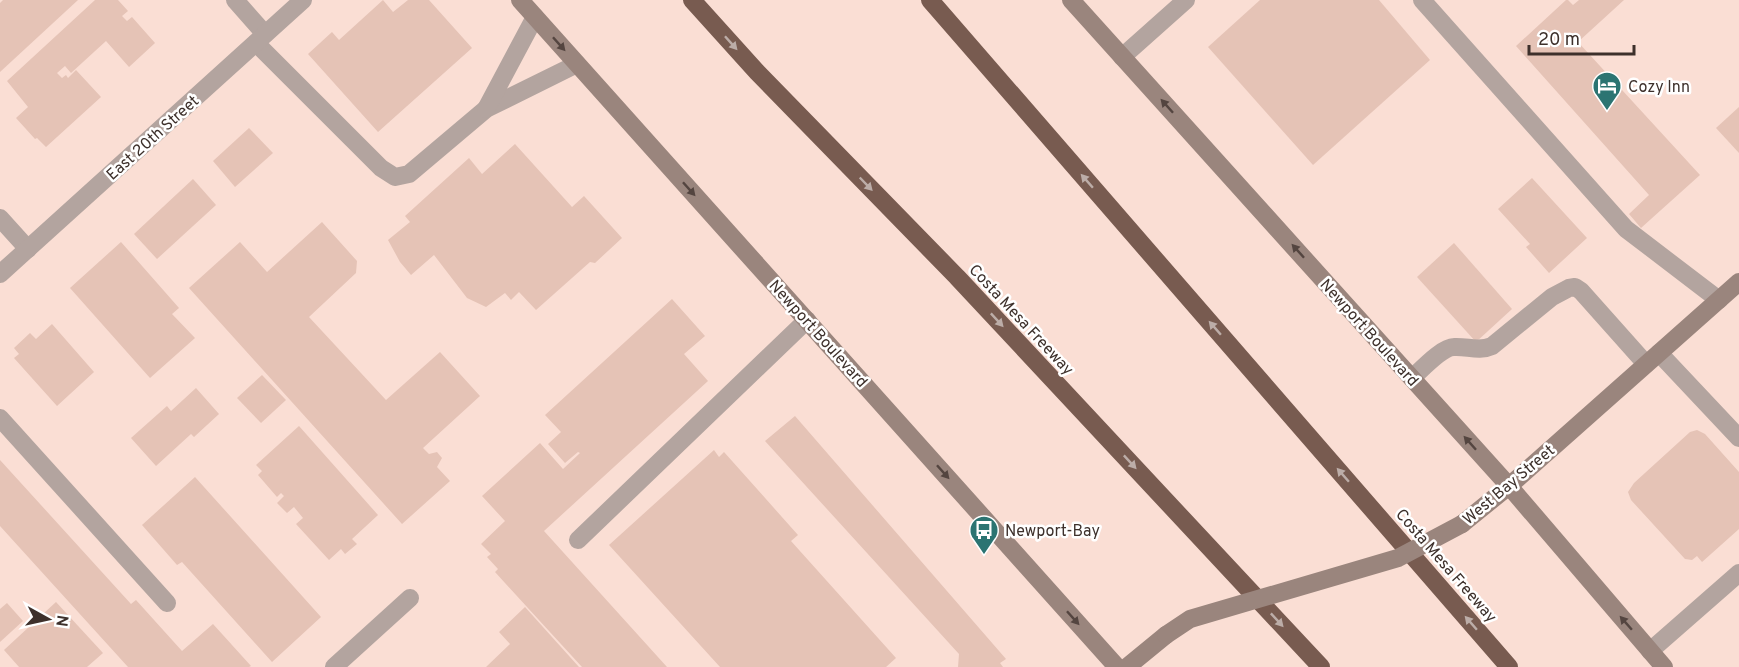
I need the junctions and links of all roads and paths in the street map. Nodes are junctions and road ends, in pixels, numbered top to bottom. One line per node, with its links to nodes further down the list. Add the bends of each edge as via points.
1 (235, 0): 10 (street)
2 (303, 0): 10 (street, East 20th Street)
3 (520, 0): 9 (main road, Newport Boulevard)
4 (692, 0): 33 (highway, Costa Mesa Freeway, one-way to 33)
5 (930, 0): 34 (highway, Costa Mesa Freeway, one-way to 5)
6 (1071, 0): 11 (main road, Newport Boulevard)
7 (1186, 0): 11 (street)
8 (1422, 0): 18 (street, via 1626,229)
9 (535, 17): 12 (main road, Newport Boulevard, one-way to 12); 13 (street)
10 (261, 38): 13 (street, via 381,168 395,177 409,174); 15 (street, East 20th Street)
11 (1122, 57): 21 (main road, Newport Boulevard, one-way to 11)
12 (577, 64): 13 (street); 19 (main road, Newport Boulevard, one-way to 19)
13 (486, 109)
14 (0, 218): 15 (street)
15 (28, 249): 16 (street, East 20th Street)
16 (0, 274)
17 (1739, 282): 18 (main road, West Bay Street)
18 (1719, 300): 20 (main road, West Bay Street)
19 (807, 320): 25 (street); 31 (main road, Newport Boulevard, one-way to 31)
20 (1653, 359): 21 (street, via 1575,287 1552,297 1492,346 1449,348); 23 (street); 24 (main road, West Bay Street)
21 (1412, 378): 24 (main road, Newport Boulevard, one-way to 21)
22 (0, 418): 28 (street)
23 (1739, 438)
24 (1509, 486): 29 (main road, Newport Boulevard, one-way to 24); 32 (main road, West Bay Street, bridge, via 1462,524 1398,558 1190,619)
25 (578, 540)
26 (1739, 573): 29 (street)
27 (410, 598): 30 (street)
28 (167, 603)
29 (1650, 651): 35 (main road, Newport Boulevard)
30 (334, 667)
31 (1117, 667)
32 (1126, 667)
33 (1321, 667)
34 (1509, 667)
35 (1664, 667)

